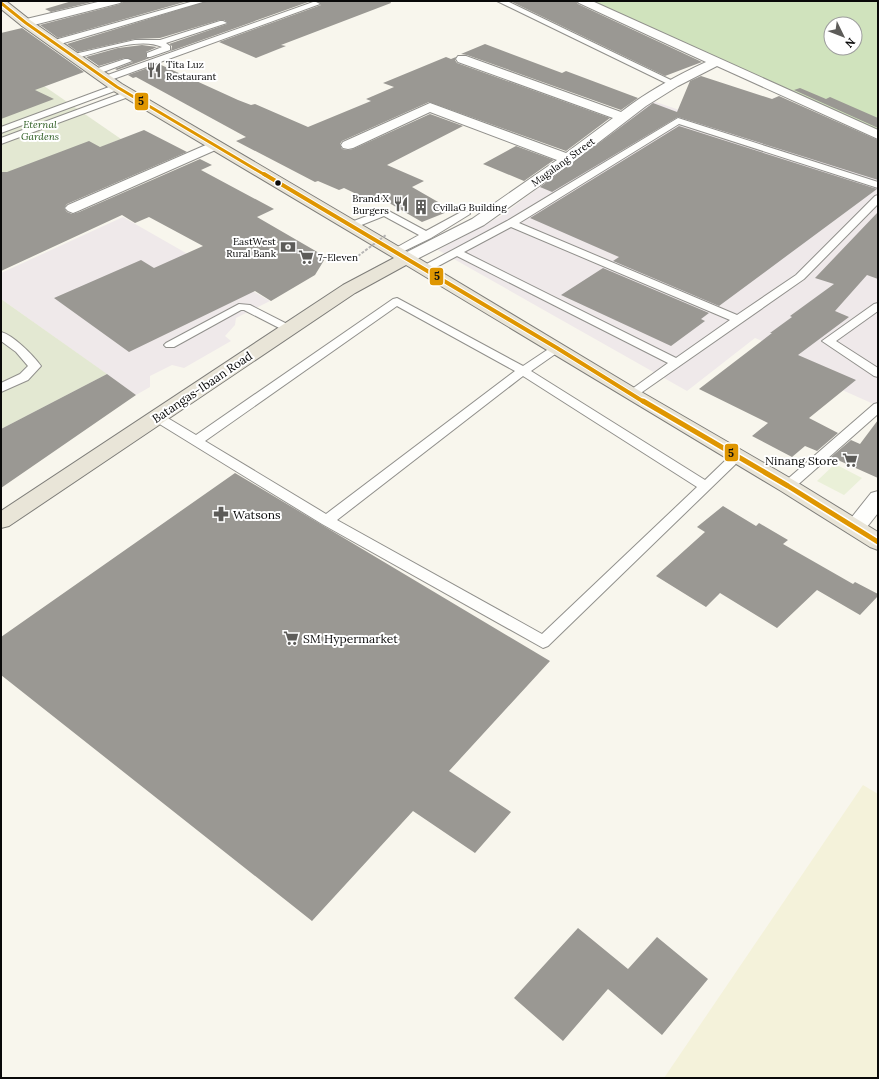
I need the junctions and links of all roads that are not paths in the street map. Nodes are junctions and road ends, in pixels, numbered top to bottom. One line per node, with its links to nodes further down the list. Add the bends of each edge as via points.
1 (116, 1): 7 (street)
2 (202, 1): 10 (lane)
3 (501, 1): 15 (lane)
4 (583, 1): 13 (street)
5 (1, 3): 7 (main road)
6 (316, 4): 14 (lane)
7 (26, 23): 10 (main road)
8 (223, 23): 9 (lane)
9 (162, 42): 11 (lane, via 142,40); 14 (lane, via 167,48 162,51)
10 (54, 43): 11 (main road)
11 (73, 57): 14 (main road)
12 (462, 59): 17 (street)
13 (716, 62): 15 (street, Magalang Street); 19 (street)
14 (100, 75): 16 (main road)
15 (673, 83): 17 (street, Magalang Street)
16 (123, 90): 18 (lane); 20 (lane); 21 (main road)
17 (623, 117): 23 (street, Magalang Street)
18 (1, 130)
19 (878, 135)
20 (1, 141)
21 (215, 145): 26 (street); 29 (main road)
22 (348, 145): 23 (street, via 430,107)
23 (568, 159): 32 (street, Magalang Street, via 478,222)
24 (878, 185): 28 (lane, via 678,121)
25 (878, 198): 35 (lane, via 800,278)
26 (73, 208)
27 (465, 214): 30 (lane)
28 (511, 223): 31 (lane); 35 (lane)
29 (350, 226): 30 (lane, via 385,212); 32 (main road)
30 (427, 236): 32 (lane)
31 (456, 252): 33 (lane); 40 (lane)
32 (402, 255): 33 (main road); 36 (main road, Batangas-Ibaan Road)
33 (425, 269): 39 (main road)
34 (878, 306): 42 (lane, via 828,340)
35 (739, 320): 40 (lane)
36 (290, 329): 38 (lane, via 246,307 239,307); 46 (main road, Batangas-Ibaan Road)
37 (1, 335): 43 (lane, via 35,366 24,377)
38 (170, 345)
39 (557, 348): 41 (lane); 44 (main road)
40 (677, 363): 44 (lane)
41 (523, 371): 47 (lane, via 397,301); 49 (lane); 53 (lane)
42 (878, 373)
43 (1, 388)
44 (631, 394): 48 (main road)
45 (878, 407): 50 (lane)
46 (157, 417): 47 (lane); 52 (main road, Batangas-Ibaan Road)
47 (196, 441): 53 (lane)
48 (737, 457): 49 (lane); 50 (main road)
49 (705, 486): 53 (lane, via 543,642)
50 (788, 486): 54 (main road)
51 (878, 498): 54 (street)
52 (1, 521)
53 (327, 521)
54 (855, 527): 55 (main road)
55 (878, 542)

